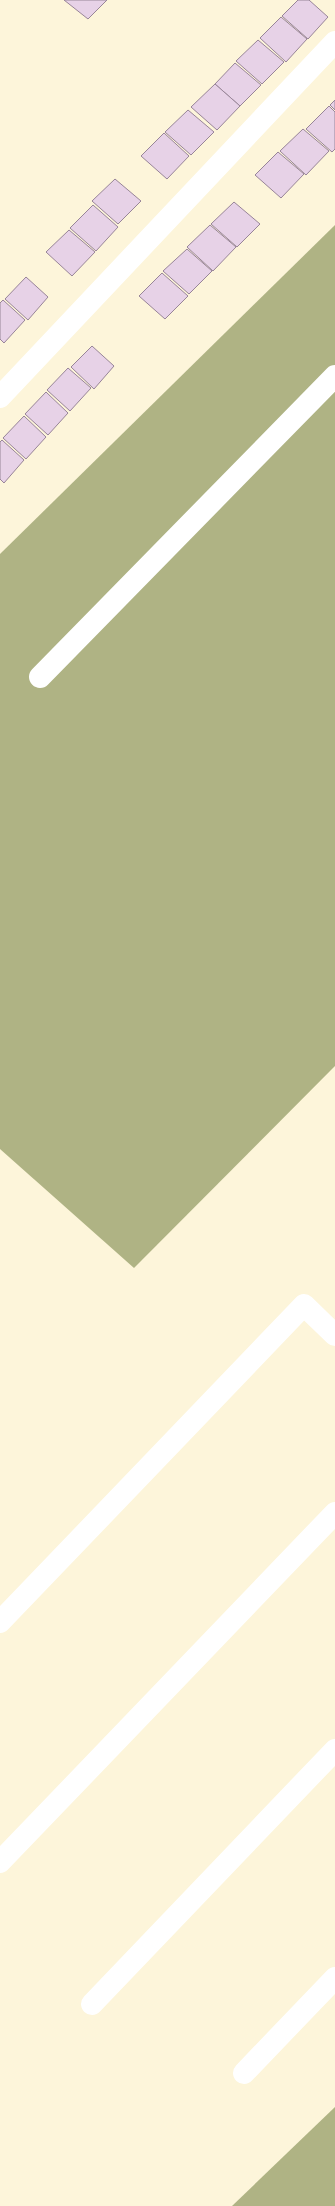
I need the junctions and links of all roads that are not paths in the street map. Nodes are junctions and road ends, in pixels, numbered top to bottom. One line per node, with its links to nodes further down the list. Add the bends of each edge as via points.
1 (335, 42): 3 (street)
2 (335, 376): 4 (street)
3 (0, 397)
4 (40, 677)
5 (335, 1335): 7 (street, via 304,1305)
6 (335, 1513): 9 (street)
7 (0, 1622)
8 (335, 1750): 11 (street)
9 (0, 1862)
10 (335, 1978): 12 (street)
11 (92, 2004)
12 (244, 2073)

